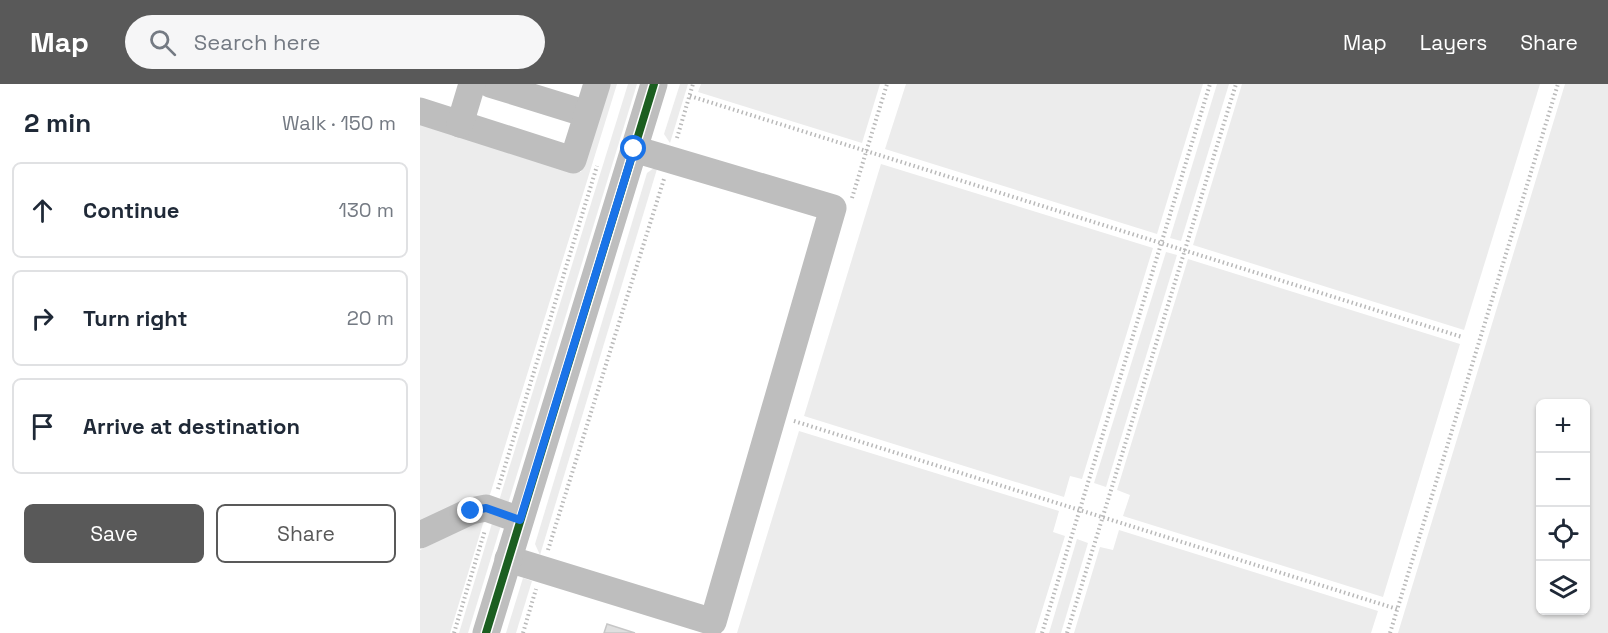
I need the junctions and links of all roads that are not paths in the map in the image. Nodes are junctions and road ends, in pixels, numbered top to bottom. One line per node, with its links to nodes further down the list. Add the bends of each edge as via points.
1 (472, 84): 7 (street)
2 (490, 84): 6 (street)
3 (597, 84): 6 (street)
4 (654, 84): 8 (street)
5 (420, 111): 7 (street)
6 (587, 114): 7 (street, via 573,160)
7 (460, 124)
8 (634, 149): 9 (street); 11 (street, via 833,208 713,622)
9 (520, 520): 10 (street, via 486,508); 11 (street)
10 (420, 535)
11 (508, 559): 12 (street)
12 (486, 633)

